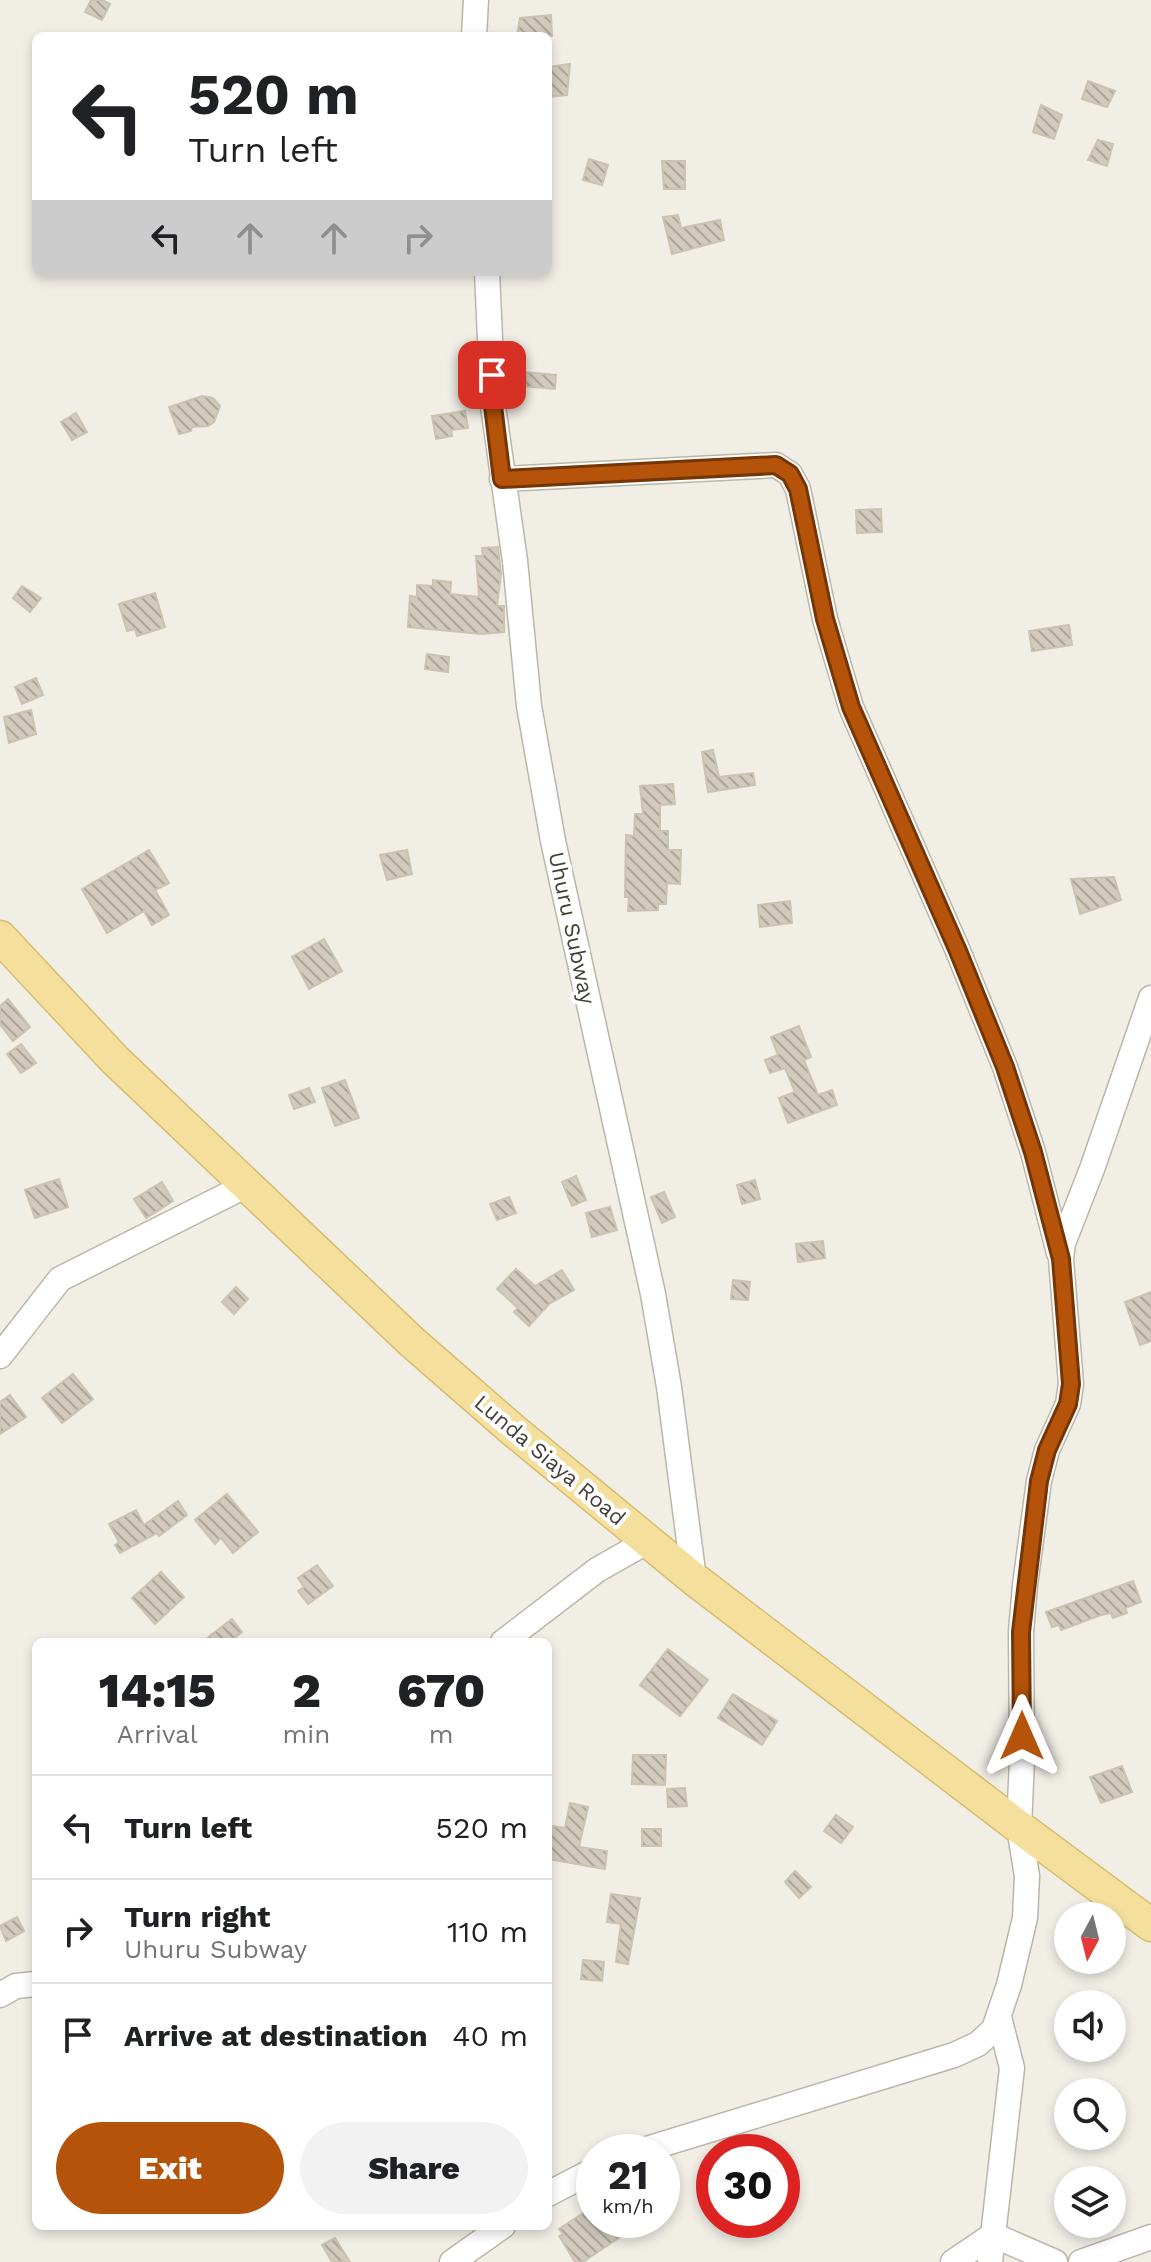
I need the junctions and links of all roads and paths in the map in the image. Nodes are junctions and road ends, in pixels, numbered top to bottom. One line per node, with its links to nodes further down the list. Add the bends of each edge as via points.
1 (476, 0): 2 (street)
2 (474, 32)
3 (487, 276): 4 (street, Uhuru Subway)
4 (502, 479): 8 (street, via 776,465 790,474 851,707 1005,1067); 11 (street, Uhuru Subway, via 540,776 653,1294)
5 (0, 937): 7 (main road, Lunda Siaya Road, via 115,1060)
6 (1151, 998): 8 (street, via 1066,1232)
7 (247, 1185): 9 (street, via 60,1279); 10 (main road, Lunda Siaya Road, via 412,1342)
8 (1061, 1259): 13 (street, via 1071,1384 1039,1481 1025,1585)
9 (0, 1356)
10 (648, 1541): 11 (main road, Lunda Siaya Road); 12 (street, via 597,1570)
11 (694, 1579): 13 (main road, Lunda Siaya Road)
12 (508, 1638)
13 (1019, 1827): 14 (main road, Lunda Siaya Road); 17 (street, via 1027,1876 1025,1918)
14 (1151, 1925)
15 (32, 1984): 16 (street)
16 (0, 1995)
17 (999, 2017): 18 (street, via 989,2037 954,2055); 22 (street, via 1012,2068)
18 (680, 2139)
19 (576, 2179): 20 (street)
20 (552, 2192)
21 (497, 2230): 24 (street)
22 (993, 2235): 25 (street); 26 (street); 27 (street)
23 (1151, 2237): 28 (street)
24 (452, 2262)
25 (953, 2262)
26 (990, 2262)
27 (1055, 2262)
28 (1081, 2262)

